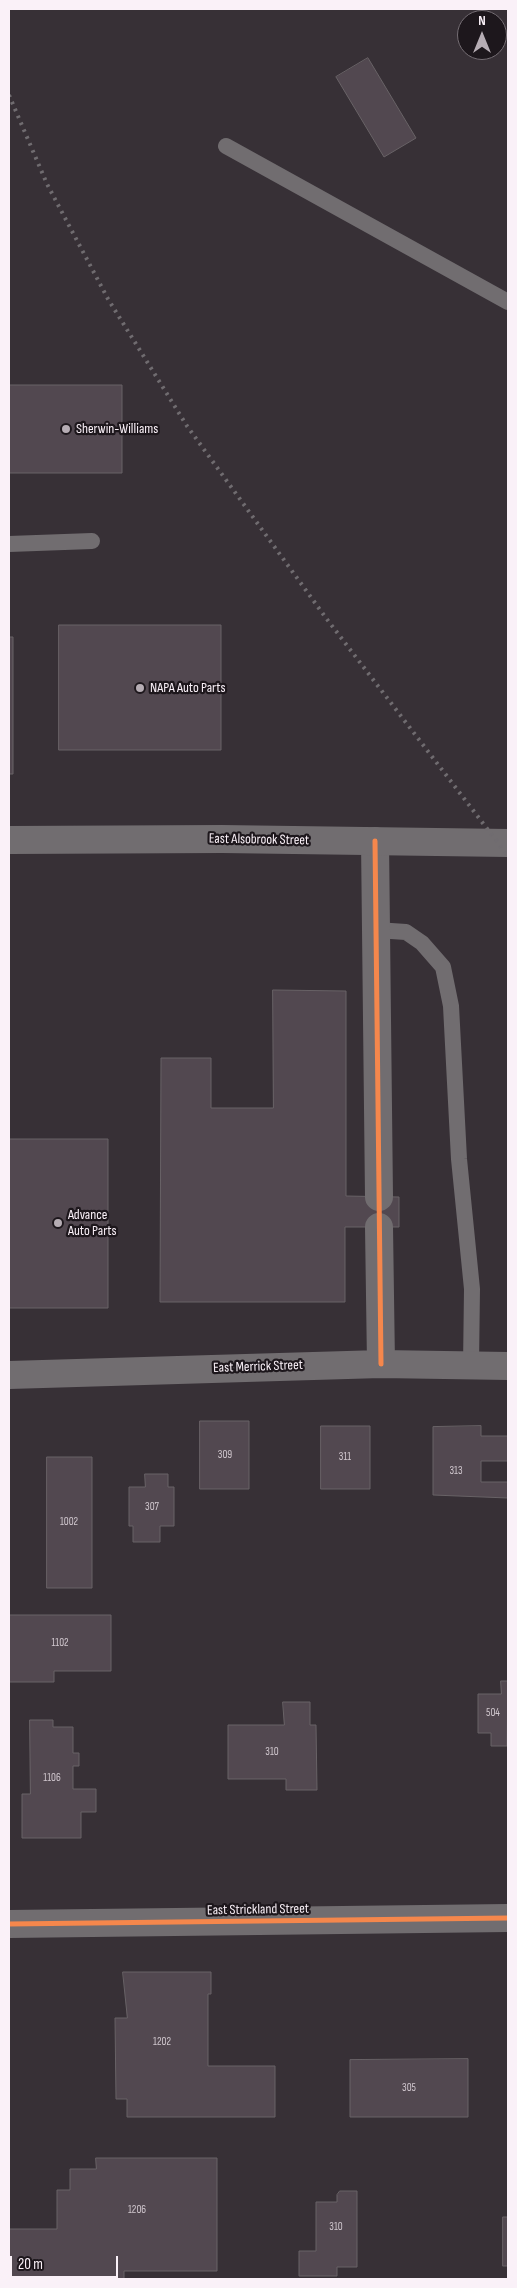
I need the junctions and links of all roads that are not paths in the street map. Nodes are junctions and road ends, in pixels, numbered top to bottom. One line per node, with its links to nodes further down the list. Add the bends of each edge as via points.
1 (226, 146): 2 (lane)
2 (508, 302)
3 (92, 541): 4 (lane)
4 (9, 544)
5 (9, 840): 6 (street, East Alsobrook Street)
6 (375, 842): 7 (street, East Alsobrook Street); 8 (street)
7 (508, 843)
8 (376, 930): 9 (street); 12 (lane, via 406,932 422,943 444,967 451,1006 459,1159 472,1289)
9 (379, 1197)
10 (379, 1227): 11 (street)
11 (381, 1364): 12 (street, East Merrick Street); 14 (street, East Merrick Street)
12 (471, 1366): 13 (street, East Merrick Street)
13 (508, 1366)
14 (9, 1375)
15 (508, 1918): 16 (street, East Strickland Street)
16 (9, 1924)

